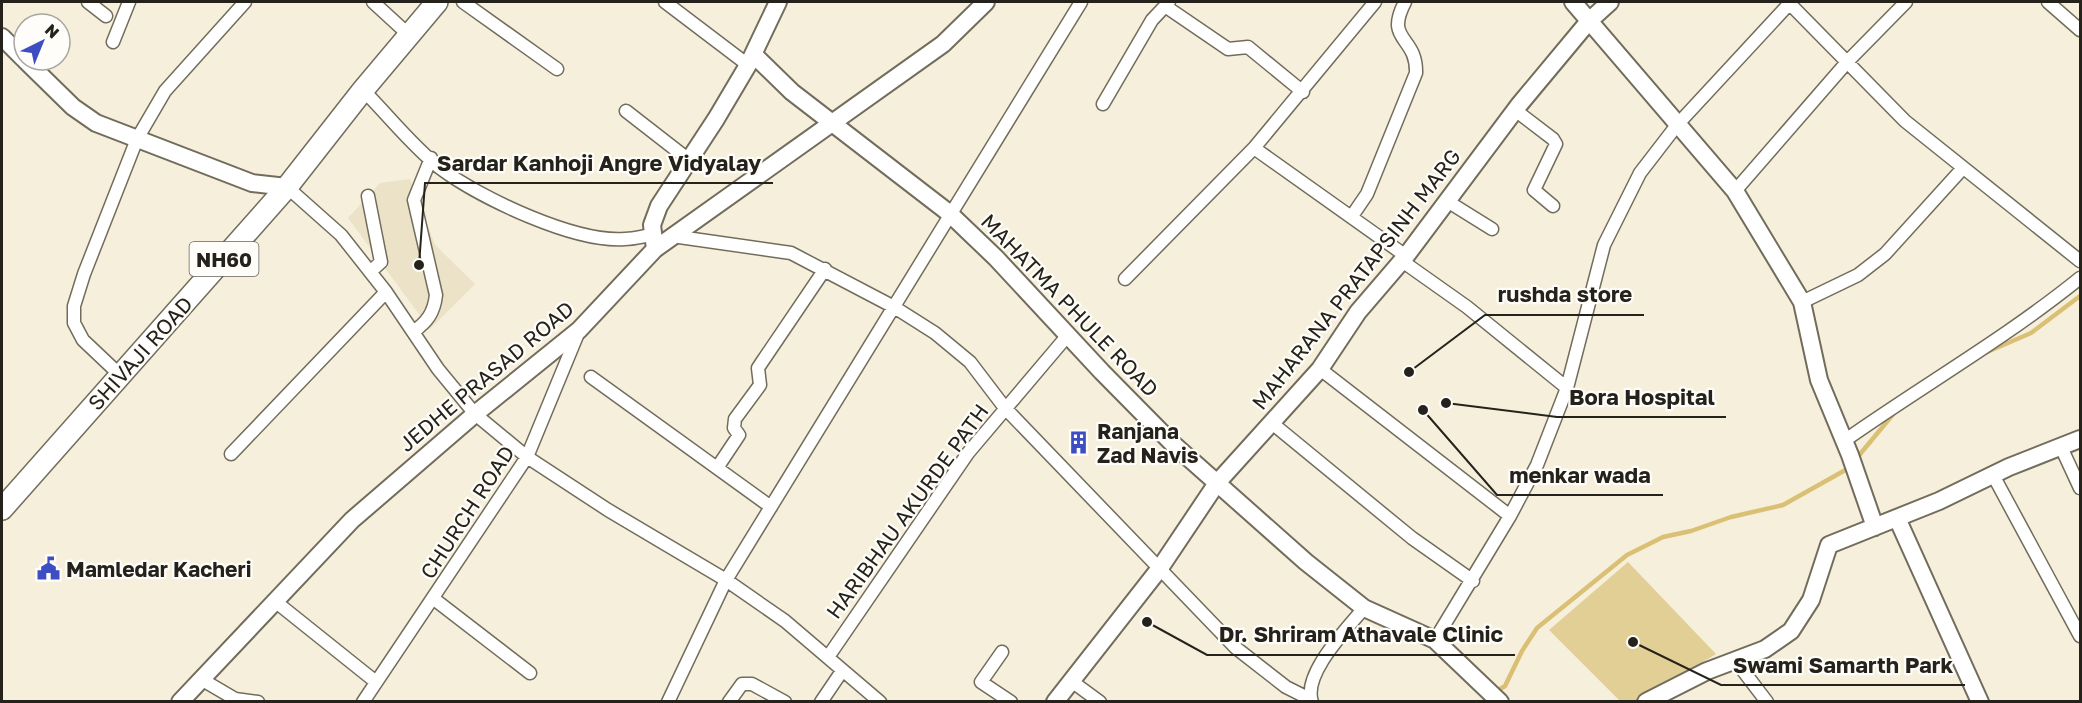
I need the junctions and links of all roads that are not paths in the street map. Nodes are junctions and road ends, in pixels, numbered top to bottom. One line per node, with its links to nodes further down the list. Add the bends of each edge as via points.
1 (88, 2): 19 (street)
2 (129, 2): 23 (street)
3 (245, 2): 35 (street, via 165,91)
4 (373, 2): 22 (street)
5 (437, 2): 22 (highway, SHIVAJI ROAD / NH60)
6 (463, 2): 26 (street)
7 (665, 2): 24 (street)
8 (778, 2): 24 (street)
9 (986, 2): 33 (street, JEDHE PRASAD ROAD, via 943,44)
10 (1081, 2): 45 (street)
11 (1375, 2): 29 (street)
12 (1405, 2): 46 (street, via 1396,26 1413,52 1416,73 1367,194)
13 (1573, 2): 20 (street)
14 (1610, 2): 20 (street, MAHARANA PRATAPSINH MARG)
15 (1789, 2): 25 (street); 34 (street)
16 (1906, 2): 25 (street)
17 (1168, 4): 29 (street, via 1228,49 1248,47); 30 (street, via 1152,20)
18 (2053, 4): 21 (street)
19 (106, 16)
20 (1589, 21): 31 (street, MAHARANA PRATAPSINH MARG); 34 (street)
21 (2080, 30)
22 (409, 35): 28 (highway, SHIVAJI ROAD / NH60)
23 (113, 42)
24 (751, 60): 33 (street, MAHATMA PHULE ROAD); 38 (street)
25 (1848, 61): 39 (street, via 1905,121); 41 (street)
26 (557, 69)
27 (37, 72): 35 (street, via 96,123)
28 (363, 90): 37 (street); 40 (highway, SHIVAJI ROAD / NH60)
29 (1303, 92): 36 (street)
30 (1103, 104)
31 (1515, 110): 43 (street, MAHARANA PRATAPSINH MARG); 44 (street, via 1556,144 1534,190)
32 (626, 111): 38 (street)
33 (834, 123): 45 (street, MAHATMA PHULE ROAD); 48 (street, JEDHE PRASAD ROAD)
34 (1677, 125): 41 (street); 65 (street, via 1640,173 1604,245)
35 (137, 139): 40 (street, via 252,183); 63 (street, via 74,306 74,323 83,340)
36 (1254, 148): 46 (street); 55 (street)
37 (431, 158): 49 (street, via 493,200 562,228); 60 (street, via 414,200 436,295 429,319)
38 (689, 160): 49 (street, via 659,206 652,225)
39 (1963, 168): 51 (street); 57 (street, via 1885,254 1858,275)
40 (287, 187): 53 (street, via 341,235); 63 (highway, SHIVAJI ROAD / NH60)
41 (1735, 191): 57 (street)
42 (368, 196): 53 (street, via 381,262)
43 (1448, 201): 47 (street); 50 (street, MAHARANA PRATAPSINH MARG)
44 (1553, 206)
45 (949, 213): 58 (street); 61 (street, MAHATMA PHULE ROAD)
46 (1352, 216): 50 (street)
47 (1492, 229)
48 (672, 236): 49 (street, JEDHE PRASAD ROAD); 52 (street, via 790,253)
49 (654, 242): 59 (street, JEDHE PRASAD ROAD)
50 (1404, 258): 62 (street, MAHARANA PRATAPSINH MARG, via 1358,312); 65 (street)
51 (2080, 261)
52 (825, 269): 58 (street); 74 (street, via 758,368 760,385 735,419 734,428 739,435)
53 (370, 272): 56 (street)
54 (2080, 278): 71 (street, via 2031,316 1915,391)
55 (1125, 279)
56 (386, 292): 60 (street); 72 (street)
57 (1802, 302): 71 (street, via 1819,380)
58 (894, 307): 66 (street, via 935,333 970,363); 78 (street)
59 (579, 330): 67 (street, JEDHE PRASAD ROAD); 73 (street, CHURCH ROAD)
60 (413, 332): 67 (street)
61 (1068, 335): 66 (street, HARIBHAU AKURDE PATH); 76 (street, MAHATMA PHULE ROAD, via 1165,436)
62 (1320, 369): 68 (street, MAHARANA PRATAPSINH MARG); 80 (street)
63 (120, 375): 79 (highway, SHIVAJI ROAD / NH60)
64 (591, 377): 74 (street)
65 (1567, 388): 80 (street, via 1537,465)
66 (1005, 408): 83 (street); 92 (street, HARIBHAU AKURDE PATH, via 932,502)
67 (475, 414): 73 (street); 87 (street, JEDHE PRASAD ROAD, via 352,520)
68 (1273, 424): 76 (street, MAHARANA PRATAPSINH MARG); 85 (street, via 1412,538)
69 (2080, 440): 70 (street)
70 (2061, 447): 75 (street); 77 (street)
71 (1847, 448): 82 (street)
72 (231, 454)
73 (527, 457): 84 (street); 86 (street, CHURCH ROAD)
74 (717, 468): 78 (street)
75 (1993, 475): 81 (street); 89 (street)
76 (1217, 483): 83 (street, MAHARANA PRATAPSINH MARG); 88 (street, MAHATMA PHULE ROAD)
77 (2080, 488)
78 (771, 507): 84 (street)
79 (2, 509)
80 (1510, 516): 85 (street)
81 (1897, 518): 82 (street); 114 (street)
82 (1875, 527): 93 (street, via 1830,545 1811,600 1791,631 1765,649)
83 (1160, 568): 97 (street, MAHARANA PRATAPSINH MARG); 99 (street, via 1258,666)
84 (726, 580): 92 (street); 105 (street)
85 (1473, 581): 90 (street)
86 (434, 599): 95 (street); 98 (street, CHURCH ROAD)
87 (276, 602): 96 (street, JEDHE PRASAD ROAD); 98 (street)
88 (1364, 608): 90 (street, MAHATMA PHULE ROAD); 99 (street, via 1327,654 1313,679)
89 (2080, 636)
90 (1435, 640): 100 (street, MAHATMA PHULE ROAD)
91 (1002, 652): 110 (street, via 981,682)
92 (828, 657): 94 (street)
93 (1735, 660): 101 (street, via 1707,670); 113 (street)
94 (842, 671): 108 (street); 109 (street)
95 (530, 674)
96 (201, 679): 102 (street, JEDHE PRASAD ROAD); 103 (street, via 235,699)
97 (1070, 680): 111 (street, MAHARANA PRATAPSINH MARG); 112 (street)
98 (376, 682): 104 (street, CHURCH ROAD)
99 (1311, 700)
100 (1499, 700)
101 (1649, 701)
102 (180, 702)
103 (258, 702)
104 (363, 702)
105 (668, 702)
106 (729, 702): 107 (street, via 742,684 752,684)
107 (785, 702)
108 (821, 702)
109 (880, 702)
110 (1011, 702)
111 (1055, 702)
112 (1100, 702)
113 (1767, 702)
114 (1980, 702)

